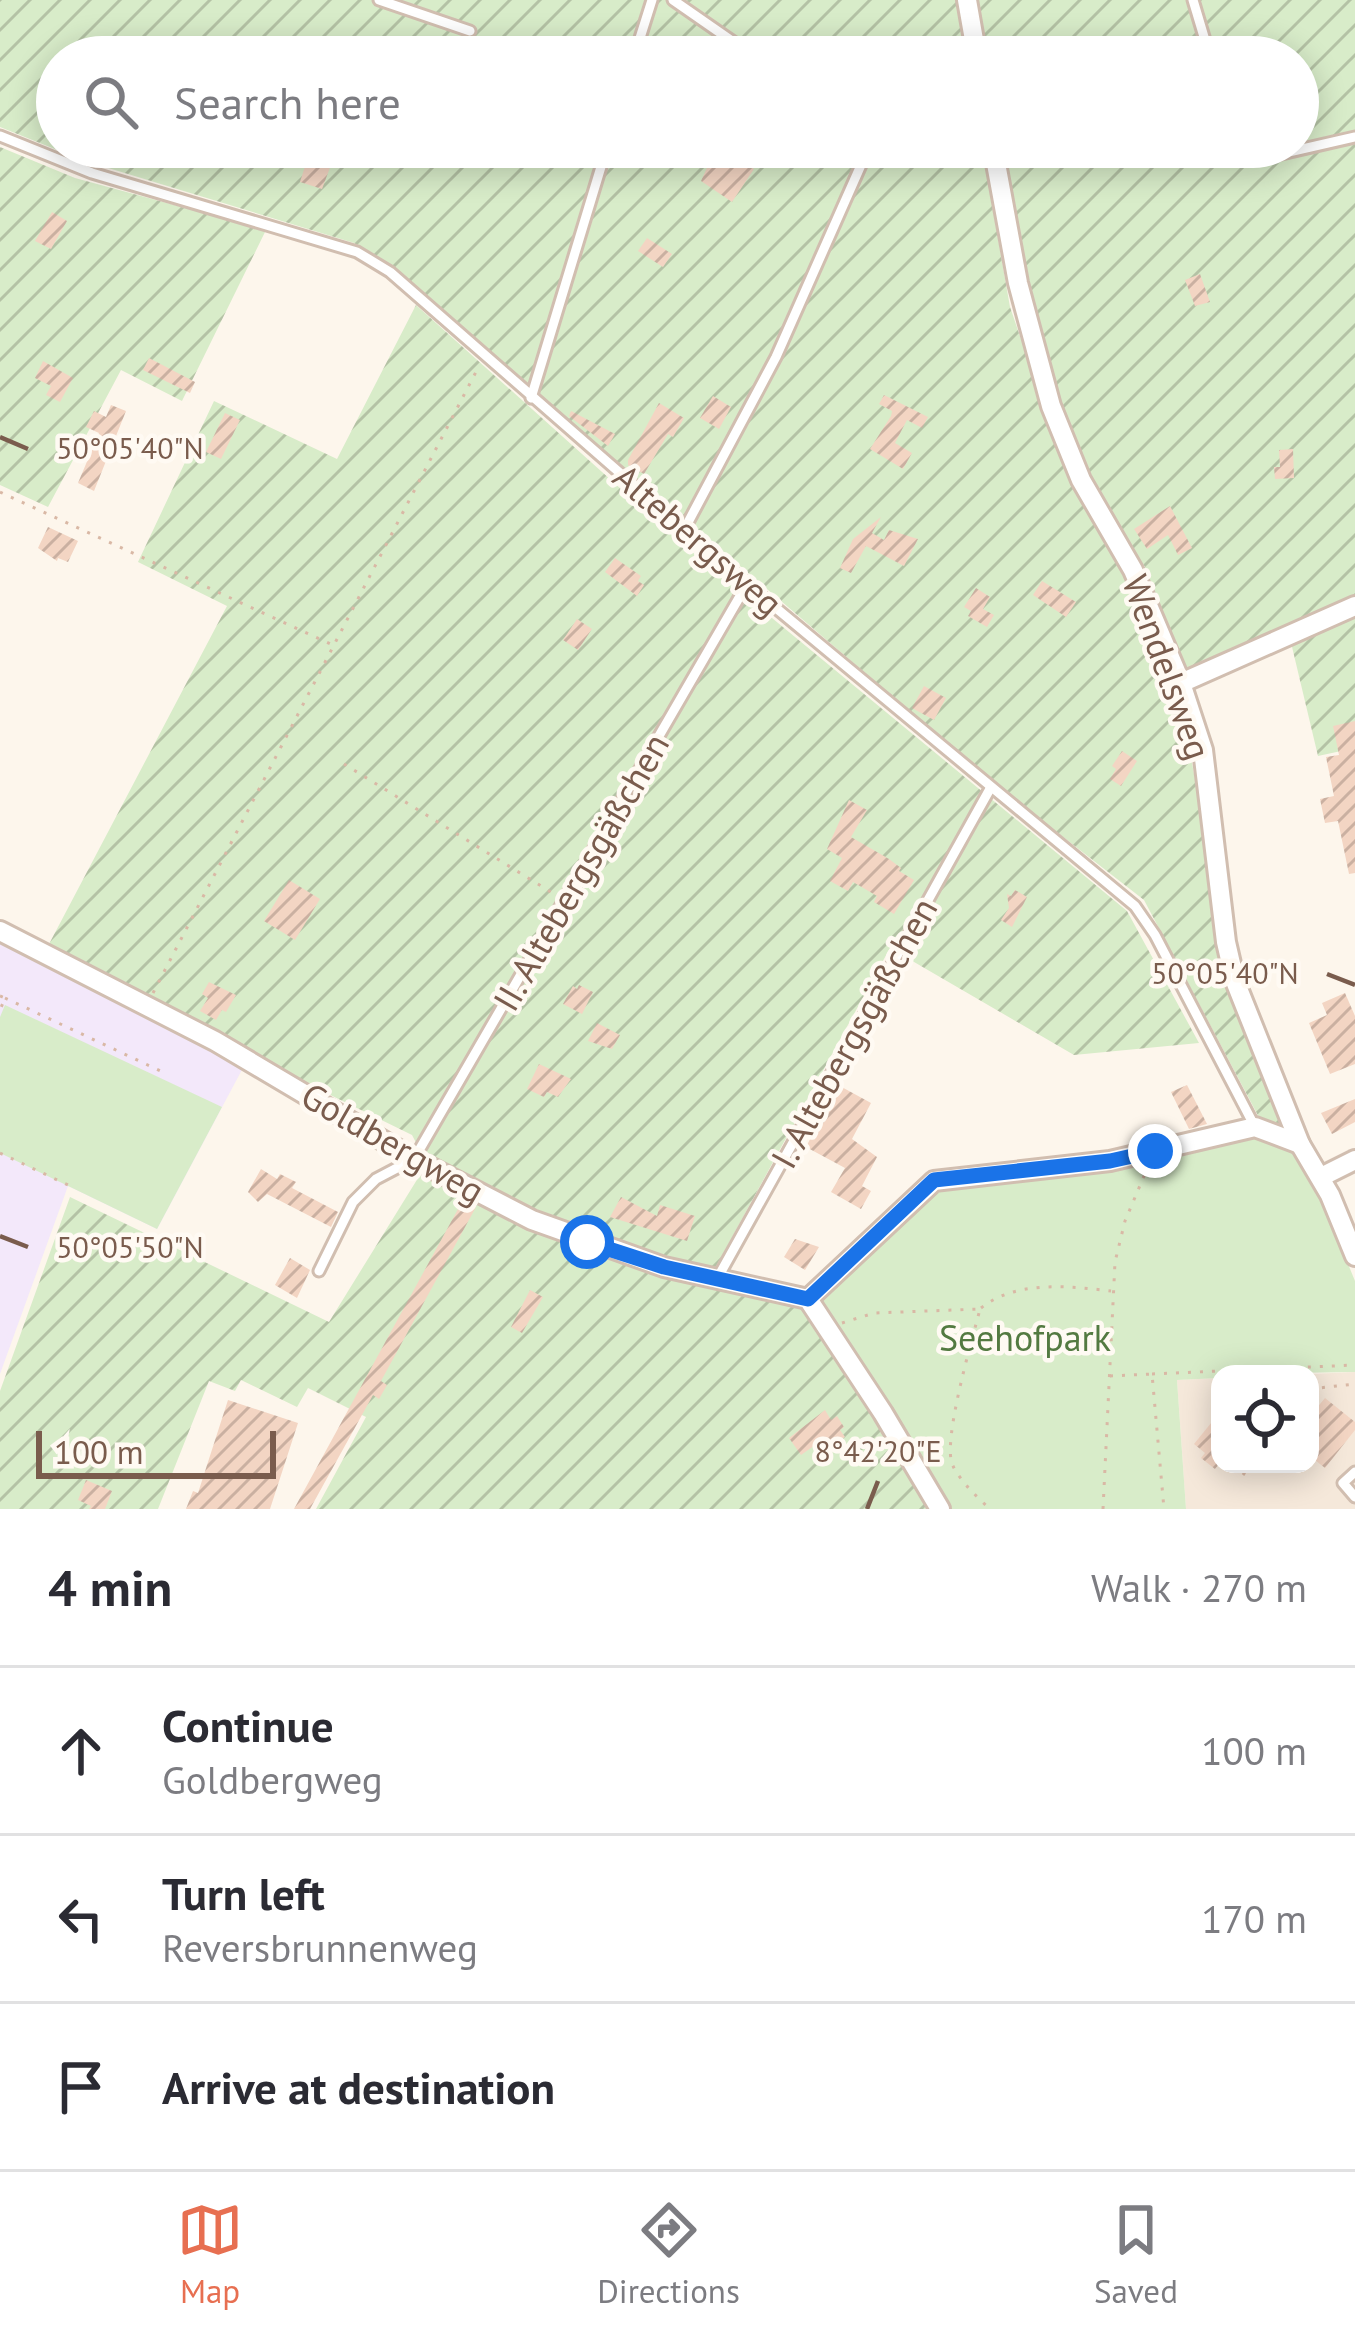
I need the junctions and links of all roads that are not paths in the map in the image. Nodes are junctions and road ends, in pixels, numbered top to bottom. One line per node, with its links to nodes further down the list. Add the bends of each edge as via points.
1 (379, 0): 6 (lane)
2 (652, 0): 7 (lane)
3 (673, 0): 8 (lane)
4 (968, 0): 9 (street)
5 (1192, 0): 10 (lane)
6 (470, 31)
7 (641, 36)
8 (725, 36)
9 (974, 36)
10 (1203, 36)
11 (0, 136): 14 (lane, Altebergsweg)
12 (1355, 137): 13 (lane)
13 (1319, 145)
14 (36, 150)
15 (80, 168): 19 (lane, Altebergsweg, via 357,252)
16 (601, 168): 19 (lane)
17 (860, 168): 20 (lane, via 776,357)
18 (997, 168): 23 (street, Wendelsweg, via 1018,283 1069,455 1133,569)
19 (531, 398): 20 (lane, Altebergsweg)
20 (685, 528): 21 (lane, Altebergsweg)
21 (747, 584): 24 (lane, Altebergsweg); 28 (lane, II. Altebergsgäßchen)
22 (1355, 606): 23 (street)
23 (1181, 683): 27 (street, Wendelsweg, via 1203,750 1235,981)
24 (991, 788): 26 (lane, Altebergsweg, via 1136,906); 33 (lane, I. Altebergsgäßchen)
25 (0, 931): 28 (street, Goldbergweg, via 302,1090)
26 (1255, 1127): 27 (street); 34 (street, via 1110,1161 934,1180)
27 (1300, 1144): 30 (street, Wendelsweg)
28 (414, 1159): 32 (lane, via 363,1191); 33 (street, Goldbergweg, via 568,1235)
29 (1355, 1160): 30 (street)
30 (1322, 1177): 31 (street, Wendelsweg)
31 (1355, 1256)
32 (319, 1271)
33 (717, 1279): 34 (street, Goldbergweg)
34 (808, 1299): 37 (street)
35 (1355, 1472): 36 (lane, via 1343,1484)
36 (1355, 1497)
37 (940, 1509)

